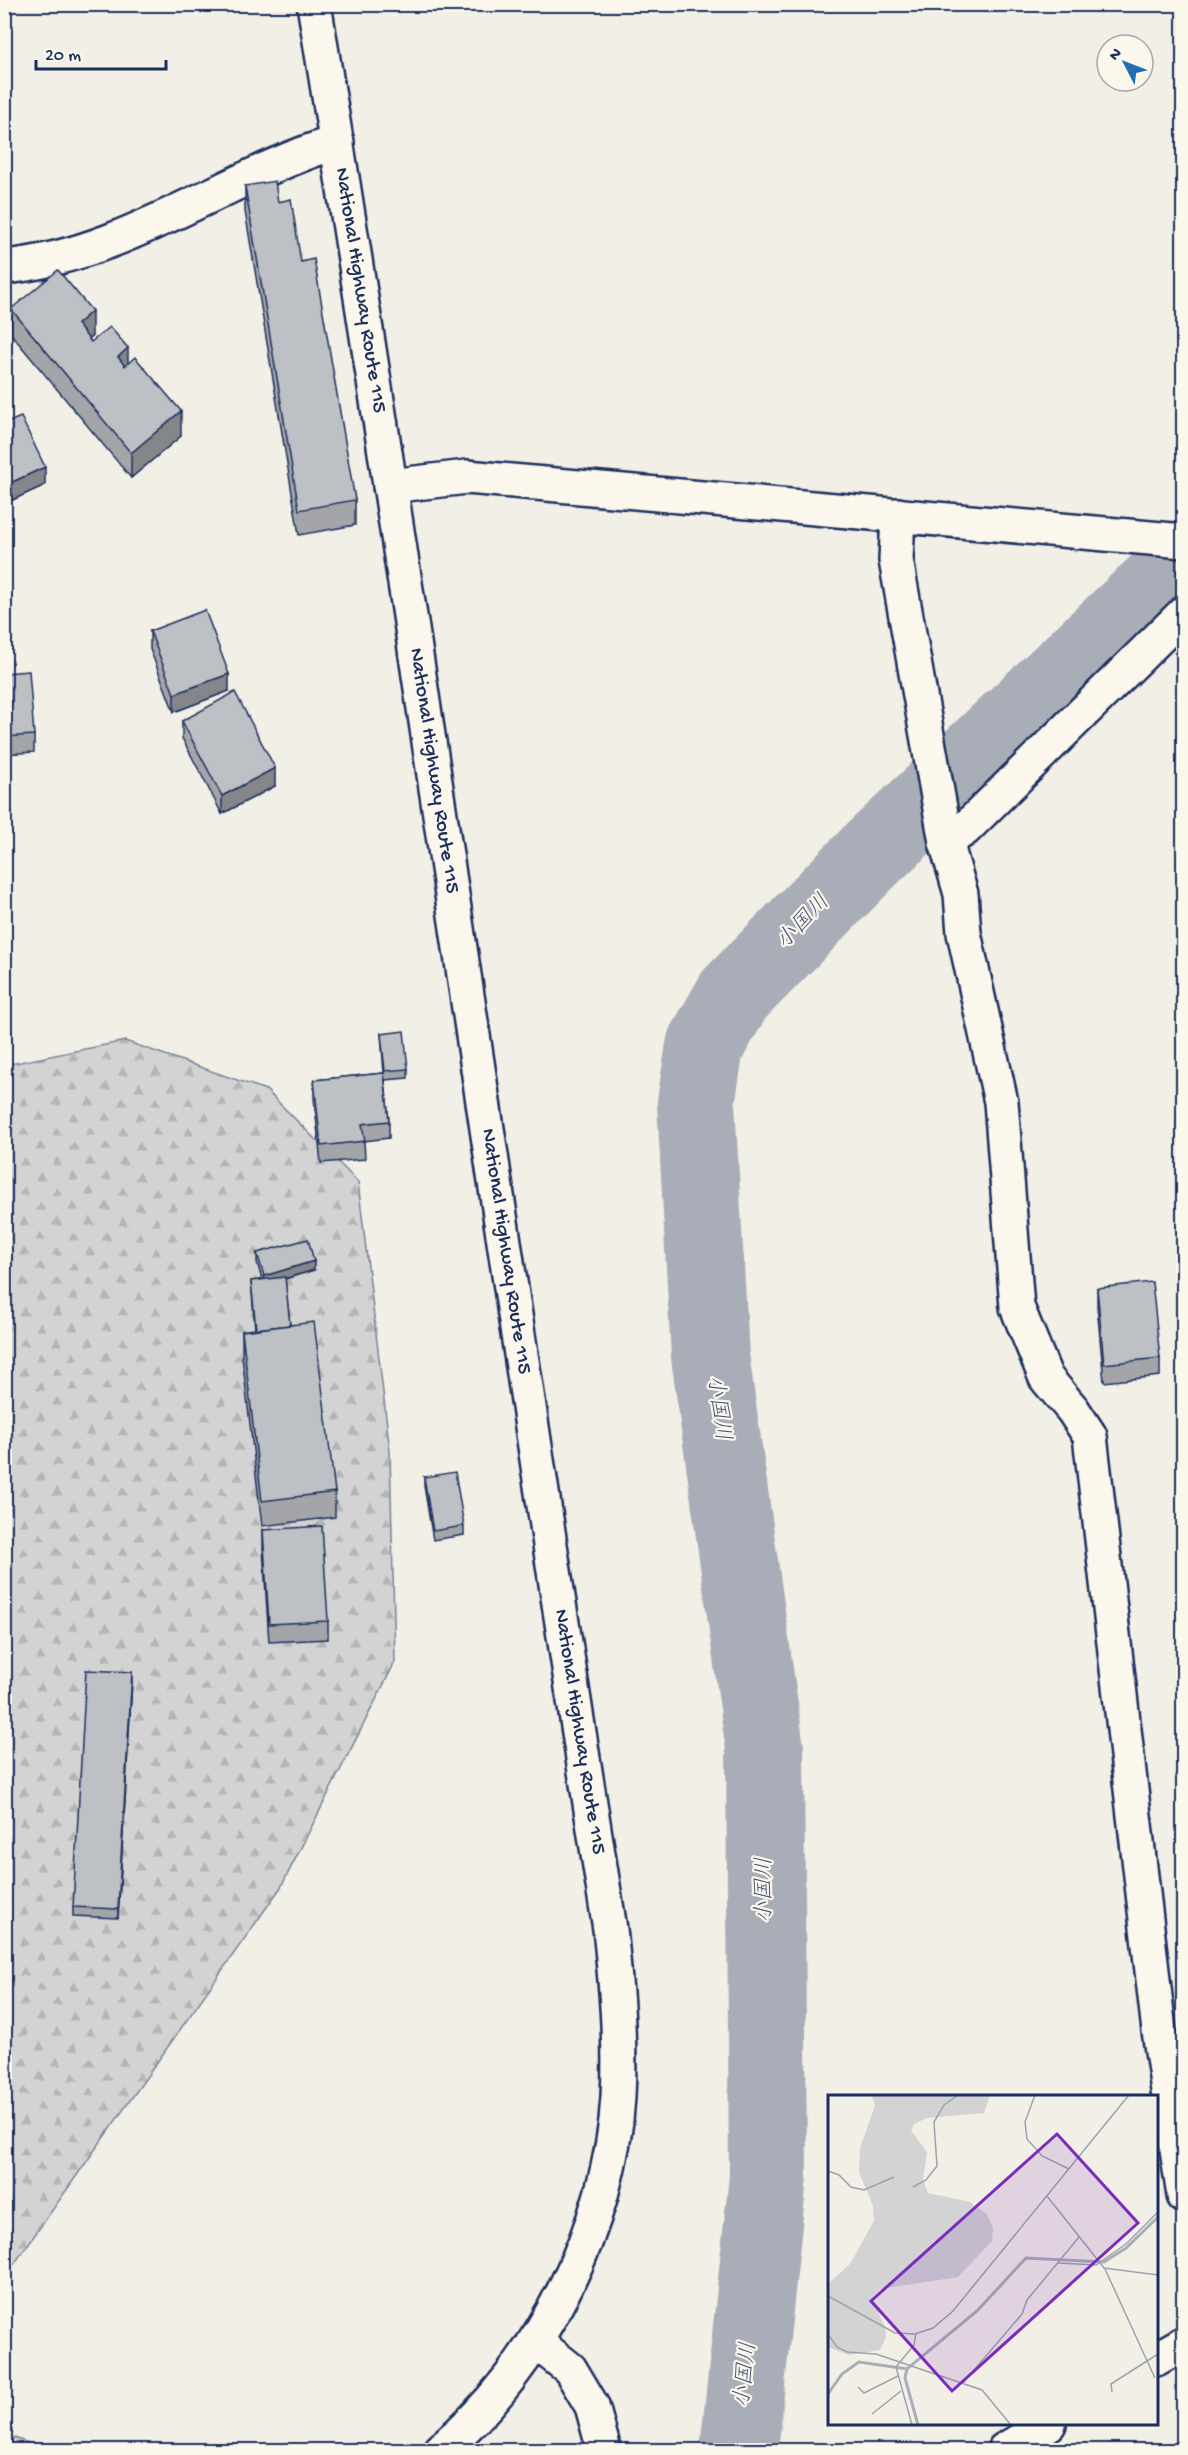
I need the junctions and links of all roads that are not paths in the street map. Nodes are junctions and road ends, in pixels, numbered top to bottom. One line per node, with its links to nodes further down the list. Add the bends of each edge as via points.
1 (314, 4): 2 (main road, National Highway Route 115)
2 (337, 142): 3 (main road, via 303,153 67,257); 4 (main road, National Highway Route 115)
3 (4, 267)
4 (390, 486): 5 (main road, via 467,477); 10 (main road, National Highway Route 115, via 472,1044 610,1929 619,2025 618,2099 607,2178 576,2265)
5 (898, 515): 6 (main road); 8 (main road, via 896,560)
6 (1184, 541)
7 (1184, 613): 8 (main road, via 965,829)
8 (946, 842): 9 (main road, via 961,894 964,933 1000,1102 1017,1307 1046,1378 1090,1436 1159,2031)
9 (1184, 2196)
10 (535, 2341): 14 (main road, National Highway Route 115, via 490,2401); 15 (main road, via 570,2369 592,2406)
11 (1184, 2343): 12 (main road)
12 (1158, 2358)
13 (1047, 2425): 16 (main road)
14 (440, 2451)
15 (604, 2451)
16 (1004, 2451)

